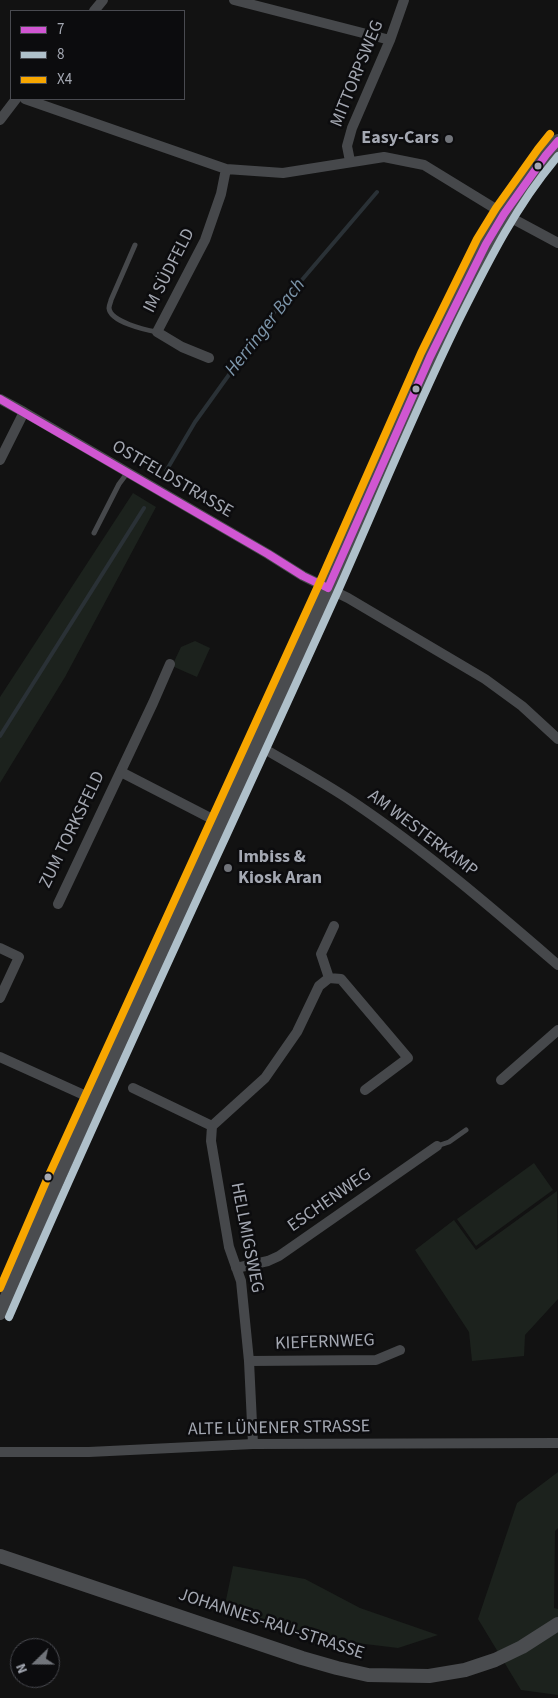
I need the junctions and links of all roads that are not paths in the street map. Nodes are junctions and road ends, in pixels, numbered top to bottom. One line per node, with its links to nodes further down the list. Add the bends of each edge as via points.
1 (103, 0): 4 (street)
2 (234, 0): 5 (street)
3 (404, 0): 5 (street, MITTORPSWEG)
4 (95, 10)
5 (390, 40): 10 (street, MITTORPSWEG, via 352,128 347,146)
6 (15, 100): 8 (street)
7 (28, 100): 11 (street)
8 (0, 120)
9 (558, 141): 12 (main road)
10 (350, 161): 11 (street, via 283,173); 12 (street, via 384,157 424,165)
11 (226, 169): 15 (street, IM SÜDFELD, via 205,240)
12 (504, 214): 13 (street); 22 (main road, via 430,357)
13 (558, 243)
14 (135, 246): 15 (lane, via 109,308 112,314 141,330)
15 (157, 332): 16 (street, IM SÜDFELD)
16 (209, 358)
17 (0, 399): 18 (street, OSTFELDSTRASSE)
18 (24, 412): 19 (street); 20 (street, OSTFELDSTRASSE)
19 (0, 460)
20 (128, 472): 21 (lane); 22 (street, OSTFELDSTRASSE)
21 (94, 533)
22 (328, 588): 24 (street, OSTFELDSTRASSE, via 485,679 522,706); 25 (main road)
23 (170, 664): 26 (street, ZUM TORKSFELD)
24 (558, 739)
25 (256, 744): 27 (main road); 31 (street, AM WESTERKAMP, via 400,835)
26 (121, 772): 27 (street, ZUM TORKSFELD); 28 (street, ZUM TORKSFELD)
27 (220, 823): 39 (main road)
28 (58, 904)
29 (334, 926): 32 (street, via 321,954)
30 (0, 948): 33 (street, via 19,957)
31 (558, 965)
32 (329, 978): 38 (street, via 341,979 408,1058); 40 (street, via 319,986 297,1032 264,1078)
33 (0, 998)
34 (558, 1030): 36 (street)
35 (0, 1057): 39 (street)
36 (501, 1080)
37 (134, 1088): 40 (street)
38 (365, 1090)
39 (95, 1100): 44 (main road)
40 (212, 1126): 43 (street, HELLMIGSWEG, via 211,1141 229,1247)
41 (466, 1130): 42 (lane)
42 (437, 1146): 43 (street, ESCHENWEG, via 279,1256)
43 (236, 1268): 46 (street, HELLMIGSWEG, via 241,1280)
44 (0, 1313)
45 (400, 1350): 46 (street, KIEFERNWEG, via 376,1360)
46 (249, 1361): 48 (street, HELLMIGSWEG)
47 (558, 1443): 48 (street, ALTE LÜNENER STRASSE)
48 (253, 1444): 49 (street, ALTE LÜNENER STRASSE, via 89,1452)
49 (0, 1452)
50 (0, 1556): 51 (main road, JOHANNES-RAU-STRASSE, via 302,1658 368,1675 429,1676 465,1670 513,1652)
51 (558, 1624)

